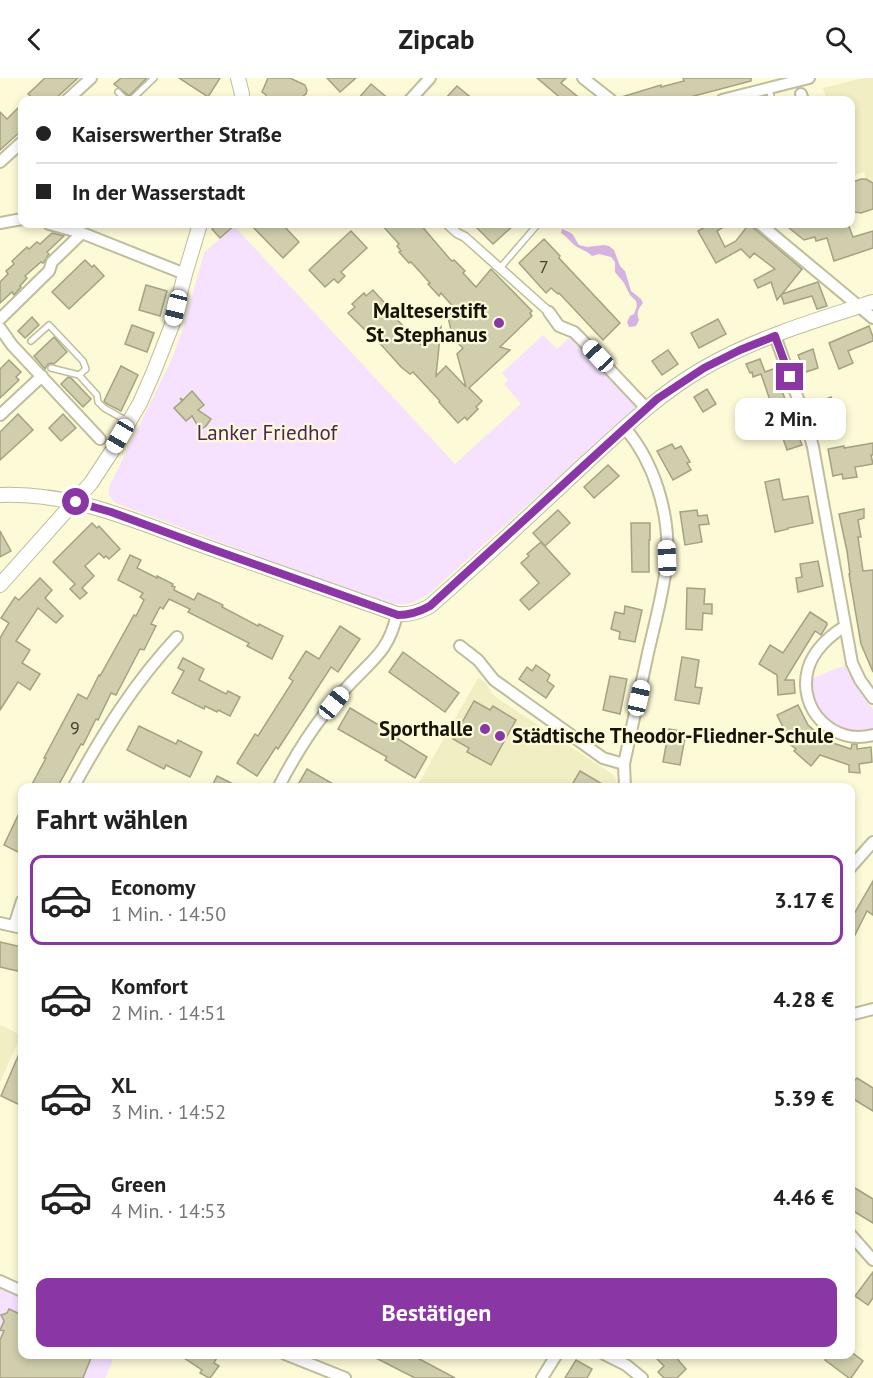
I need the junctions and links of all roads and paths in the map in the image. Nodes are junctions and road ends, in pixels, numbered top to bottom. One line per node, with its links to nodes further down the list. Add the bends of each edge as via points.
1 (91, 78): 9 (street)
2 (154, 78): 11 (lane)
3 (430, 78): 13 (street)
4 (583, 78): 14 (street)
5 (808, 78): 7 (street)
6 (241, 79): 12 (street)
7 (770, 89): 15 (street); 16 (lane)
8 (118, 92): 10 (lane)
9 (71, 96)
10 (122, 96)
11 (135, 96)
12 (241, 96)
13 (414, 96)
14 (606, 96)
15 (739, 96)
16 (771, 96)
17 (18, 146): 18 (street)
18 (0, 162)
19 (18, 220): 20 (street)
20 (0, 223)
21 (64, 228): 26 (street)
22 (199, 228): 28 (street)
23 (452, 228): 27 (street)
24 (535, 228): 27 (lane)
25 (765, 228): 30 (street)
26 (82, 233): 28 (street); 33 (street)
27 (500, 268): 31 (street)
28 (185, 274): 42 (street, via 172,325)
29 (873, 302): 30 (street)
30 (859, 306): 32 (street); 35 (street)
31 (549, 312): 40 (street, via 559,326 574,332)
32 (873, 318)
33 (0, 319)
34 (0, 328): 39 (street)
35 (775, 336): 40 (street, via 704,368); 49 (street, via 813,447)
36 (31, 341): 38 (lane, via 49,325 83,361 86,369)
37 (51, 368): 38 (lane)
38 (79, 375): 42 (lane, via 104,408)
39 (42, 376): 41 (street); 44 (street)
40 (646, 408): 43 (street)
41 (0, 415)
42 (129, 422): 46 (street)
43 (625, 428): 48 (street, via 430,606 420,612); 54 (street, via 648,462 659,489 667,558)
44 (100, 439)
45 (0, 495): 46 (street)
46 (76, 502): 47 (street); 48 (street)
47 (0, 585)
48 (398, 615): 56 (street, via 385,648 320,720)
49 (844, 627): 52 (street, via 852,663); 53 (street, via 826,640 808,668 808,695 820,720 831,729 857,738)
50 (177, 637): 55 (street, via 127,698 98,742)
51 (460, 646): 54 (street, via 494,680 603,758)
52 (873, 698)
53 (873, 735)
54 (624, 764): 57 (street)
55 (78, 783)
56 (281, 783)
57 (626, 783)
58 (873, 842): 59 (street)
59 (855, 862)
60 (0, 923): 61 (street)
61 (18, 927)
62 (873, 1009): 63 (street)
63 (855, 1014)
64 (855, 1240): 65 (street)
65 (873, 1260)
66 (0, 1281): 67 (street)
67 (18, 1289)
68 (298, 1359): 71 (street)
69 (554, 1359): 72 (street)
70 (614, 1359): 73 (street)
71 (345, 1378)
72 (542, 1378)
73 (642, 1378)

